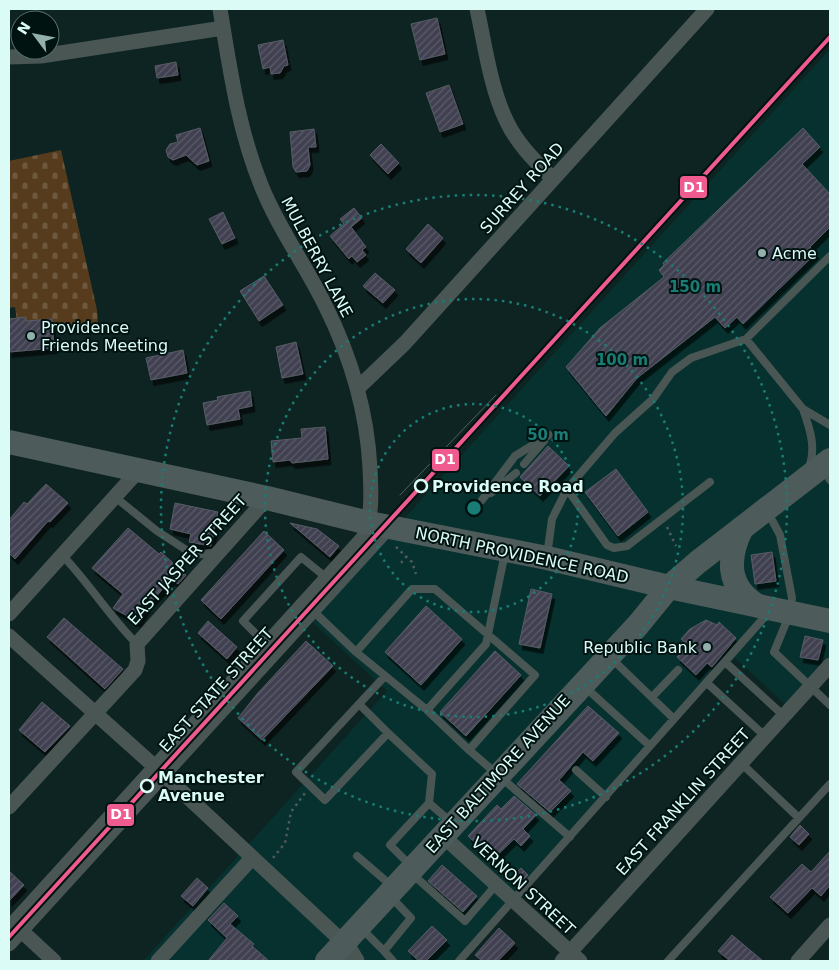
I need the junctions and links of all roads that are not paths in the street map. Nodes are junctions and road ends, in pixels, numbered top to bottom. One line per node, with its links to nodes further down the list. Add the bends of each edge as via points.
1 (220, 9): 4 (street, MULBERRY LANE)
2 (477, 9): 6 (street, via 497,97 506,120 529,155)
3 (708, 9): 6 (street, SURREY ROAD)
4 (223, 28): 5 (street, via 40,56); 9 (street, MULBERRY LANE, via 240,123 260,184 274,218 325,304)
5 (9, 57)
6 (554, 179): 9 (street, SURREY ROAD, via 405,343)
7 (830, 256): 8 (lane)
8 (746, 339): 10 (lane); 19 (lane, via 692,358 672,372 652,399 615,433)
9 (359, 387): 24 (street, MULBERRY LANE)
10 (803, 409): 11 (lane); 18 (lane, via 813,450)
11 (830, 425)
12 (9, 442): 15 (main road, NORTH PROVIDENCE ROAD)
13 (524, 464): 16 (lane, via 549,436 515,456 482,500)
14 (827, 469): 18 (main road, EAST BALTIMORE AVENUE)
15 (139, 470): 20 (street); 21 (main road, NORTH PROVIDENCE ROAD)
16 (516, 473)
17 (710, 482): 19 (lane, via 627,546 614,548 607,545)
18 (802, 482): 22 (main road, EAST BALTIMORE AVENUE)
19 (567, 489): 28 (lane, via 552,519)
20 (114, 497): 26 (lane, via 157,531 194,554); 27 (street)
21 (266, 498): 24 (main road, NORTH PROVIDENCE ROAD); 26 (street, EAST JASPER STREET)
22 (766, 509): 23 (main road, EAST BALTIMORE AVENUE); 32 (lane, via 780,535 792,598)
23 (744, 525): 30 (main road, EAST BALTIMORE AVENUE); 32 (main road, via 734,543 733,575 746,599)
24 (384, 531): 25 (main road, NORTH PROVIDENCE ROAD); 29 (street, EAST STATE STREET, via 363,538)
25 (506, 549): 28 (main road, NORTH PROVIDENCE ROAD); 35 (lane)
26 (218, 552): 37 (street, EAST JASPER STREET)
27 (62, 555): 33 (street); 37 (lane)
28 (547, 558): 30 (main road, NORTH PROVIDENCE ROAD)
29 (331, 582): 31 (street, EAST STATE STREET); 38 (lane, via 300,557 243,621)
30 (669, 587): 32 (main road, NORTH PROVIDENCE ROAD); 40 (main road, EAST BALTIMORE AVENUE)
31 (308, 606): 38 (street, EAST STATE STREET); 39 (lane)
32 (773, 609): 34 (main road, NORTH PROVIDENCE ROAD); 41 (lane); 47 (lane, via 774,652)
33 (9, 614)
34 (830, 621)
35 (488, 635): 39 (lane, via 435,589 412,590); 51 (lane, via 486,644); 58 (lane, via 535,675)
36 (9, 636): 52 (street)
37 (136, 644): 52 (street, EAST JASPER STREET, via 138,661 135,670)
38 (270, 648): 61 (street, EAST STATE STREET)
39 (356, 652): 44 (lane)
40 (608, 656): 45 (main road, EAST BALTIMORE AVENUE); 48 (lane)
41 (725, 662): 46 (lane); 53 (lane)
42 (830, 665): 47 (street, EAST FRANKLIN STREET)
43 (678, 670): 48 (lane)
44 (386, 676): 49 (lane); 51 (lane)
45 (582, 683): 57 (lane); 62 (main road, EAST BALTIMORE AVENUE)
46 (707, 683): 54 (lane); 56 (lane)
47 (811, 687): 50 (lane); 53 (street, EAST FRANKLIN STREET)
48 (652, 697): 54 (lane)
49 (359, 704): 55 (lane); 55 (lane, via 296,772 325,800)
50 (830, 705)
51 (428, 710): 58 (lane)
52 (95, 714): 61 (street); 66 (street, EAST JASPER STREET)
53 (784, 716): 56 (street, EAST FRANKLIN STREET)
54 (674, 719): 57 (lane)
55 (388, 733): 65 (lane, via 432,774)
56 (766, 737): 59 (street, EAST FRANKLIN STREET)
57 (650, 746): 64 (lane)
58 (469, 750): 62 (lane)
59 (742, 763): 67 (lane); 80 (street, EAST FRANKLIN STREET)
60 (576, 770): 64 (lane)
61 (159, 771): 71 (street); 76 (street, EAST STATE STREET)
62 (499, 774): 68 (main road, EAST BALTIMORE AVENUE); 69 (lane)
63 (830, 784): 67 (lane)
64 (606, 796): 69 (lane)
65 (429, 803): 68 (lane); 72 (lane, via 390,845)
66 (9, 807)
67 (799, 818): 86 (lane)
68 (448, 830): 72 (main road, EAST BALTIMORE AVENUE); 73 (street, VERNON STREET)
69 (570, 837): 74 (lane)
70 (357, 856): 72 (lane)
71 (252, 858): 78 (street); 82 (street)
72 (402, 881): 73 (lane, via 465,921); 78 (main road, EAST BALTIMORE AVENUE); 79 (lane, via 411,918)
73 (496, 885): 74 (street, VERNON STREET)
74 (514, 901): 80 (street, VERNON STREET); 85 (lane)
75 (830, 925): 87 (street)
76 (13, 926): 77 (street, EAST STATE STREET); 81 (street)
77 (9, 944)
78 (353, 944): 79 (lane); 83 (main road, EAST BALTIMORE AVENUE)
79 (384, 951): 84 (lane)
80 (571, 958)
81 (54, 961)
82 (158, 961)
83 (327, 961)
84 (393, 961)
85 (459, 961)
86 (668, 961)
87 (798, 961)

